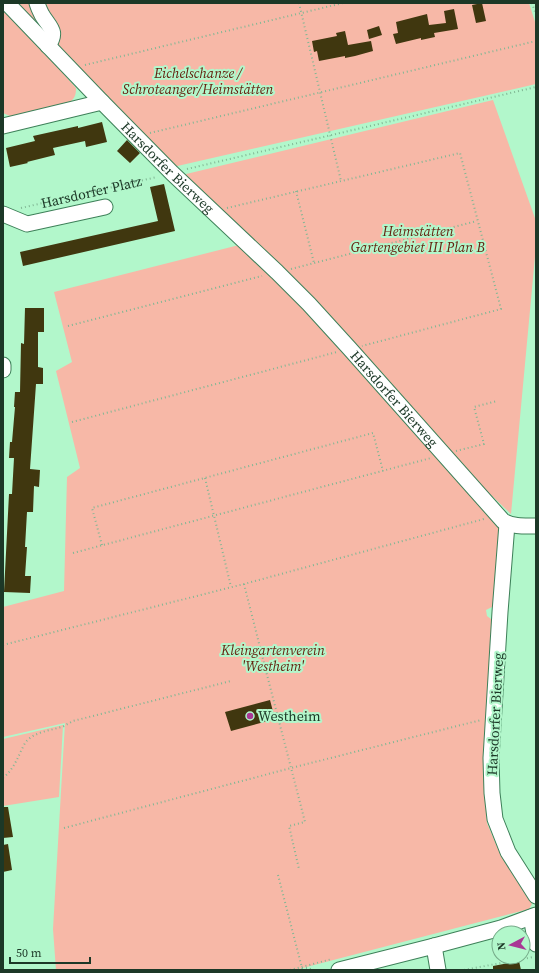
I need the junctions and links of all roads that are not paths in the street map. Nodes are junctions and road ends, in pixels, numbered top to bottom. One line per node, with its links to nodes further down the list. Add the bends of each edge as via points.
1 (8, 3): 3 (street, Harsdorfer Bierweg)
2 (37, 3): 3 (street, via 53,33 53,39)
3 (48, 46): 4 (street, Harsdorfer Bierweg)
4 (102, 102): 5 (street); 10 (street, Harsdorfer Bierweg, via 309,304)
5 (3, 126)
6 (105, 207): 7 (street, via 26,224)
7 (3, 214)
8 (3, 365): 9 (street)
9 (3, 369)
10 (503, 519): 11 (street, via 515,525); 12 (street, Harsdorfer Bierweg, via 491,758 492,793 495,819 508,852)
11 (536, 526)
12 (536, 896)
13 (534, 916): 14 (street); 15 (street, via 501,928)
14 (536, 944)
15 (434, 946): 16 (street); 17 (street)
16 (335, 965)
17 (438, 970)

